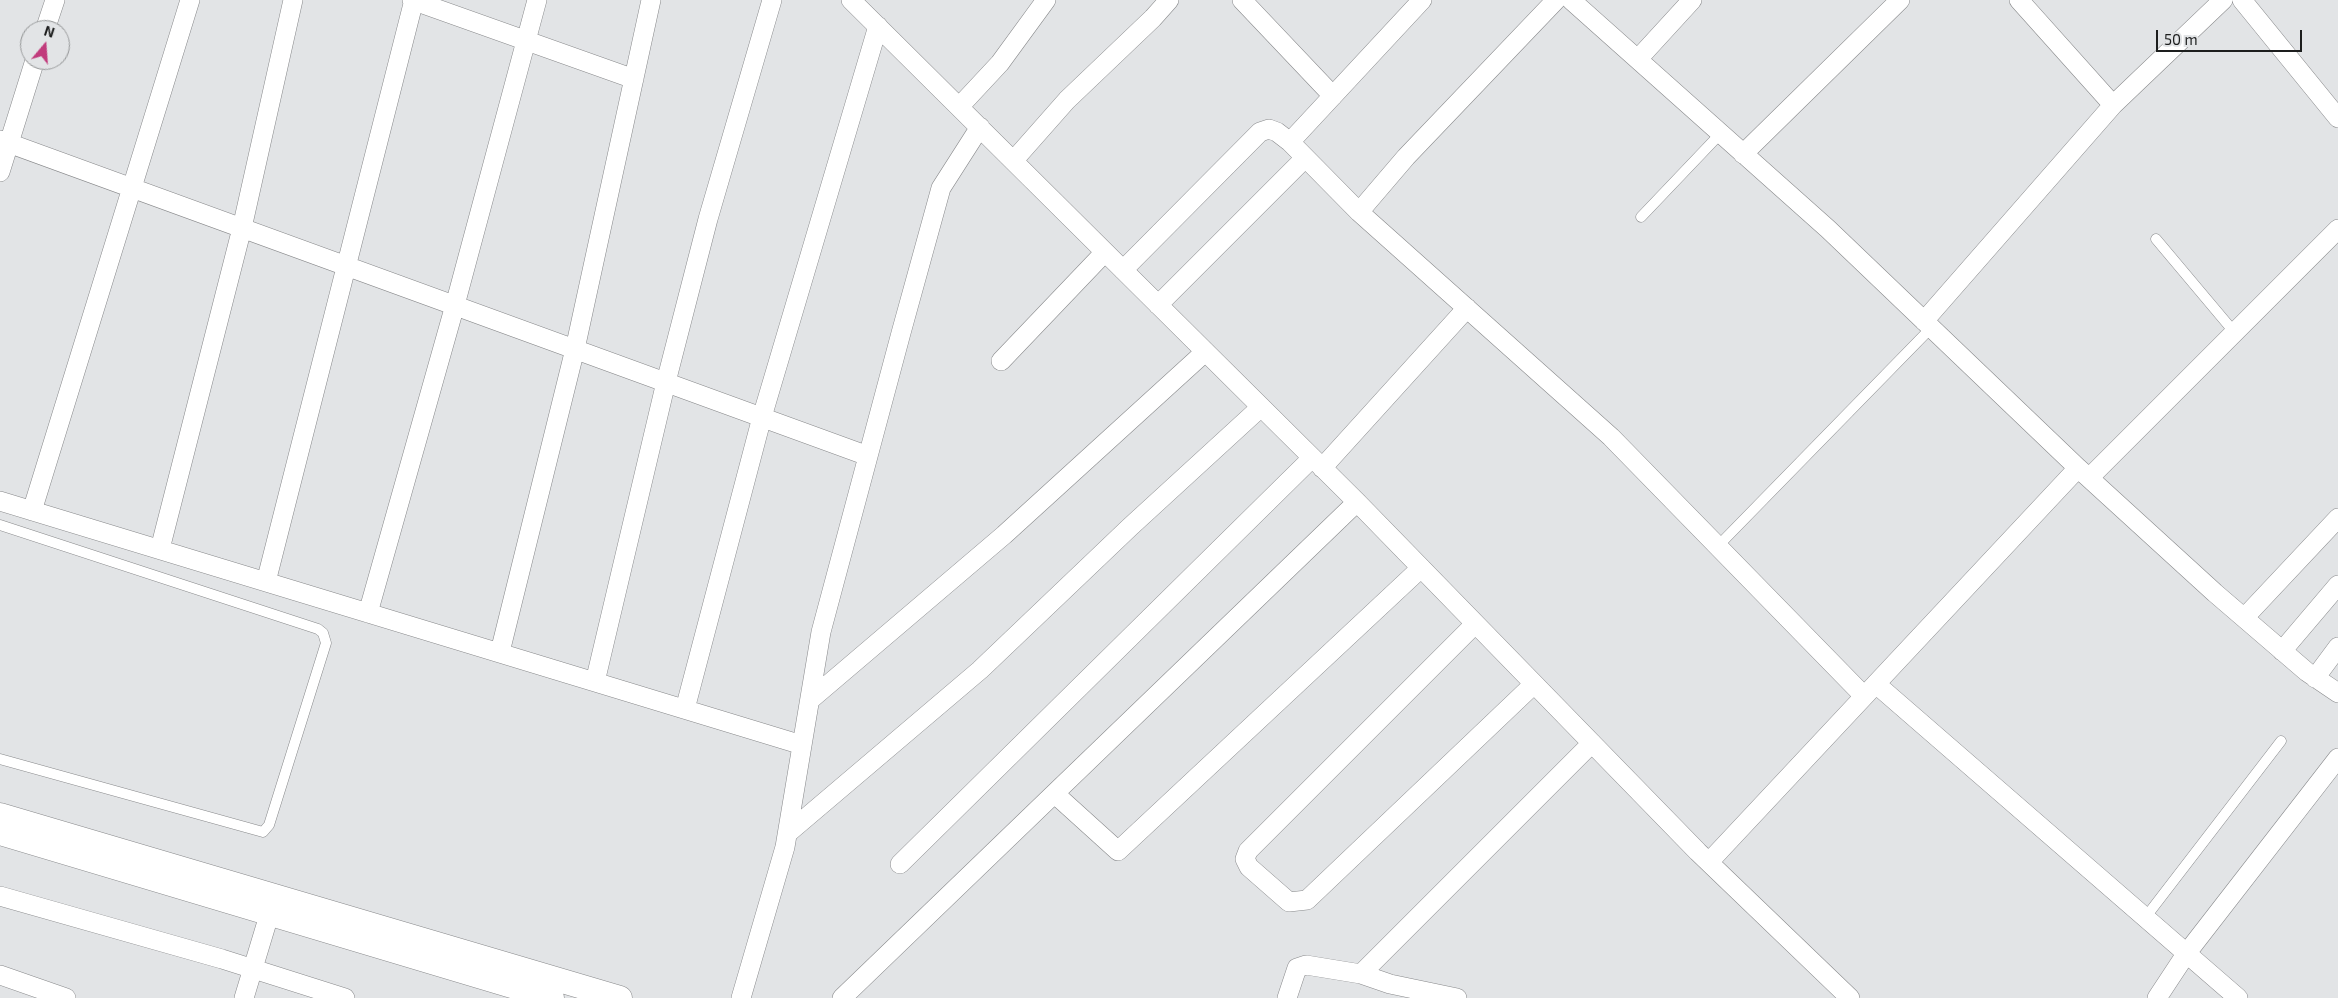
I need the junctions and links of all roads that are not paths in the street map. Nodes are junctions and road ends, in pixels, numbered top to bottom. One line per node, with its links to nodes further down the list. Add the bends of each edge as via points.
1 (55, 0): 20 (street)
2 (190, 0): 38 (street)
3 (293, 0): 41 (street)
4 (414, 0): 22 (street); 45 (street)
5 (536, 0): 22 (street)
6 (651, 0): 25 (street)
7 (772, 0): 55 (street, via 708,219)
8 (851, 0): 21 (street)
9 (1046, 0): 28 (street, via 1000,63)
10 (1169, 0): 36 (street, via 1067,100)
11 (1242, 0): 26 (street)
12 (1422, 0): 26 (street)
13 (1556, 0): 39 (street, via 1406,156)
14 (1571, 0): 23 (street)
15 (1692, 0): 23 (street)
16 (1900, 0): 34 (street)
17 (2019, 0): 27 (street)
18 (2223, 0): 27 (street)
19 (2242, 0): 29 (street)
20 (48, 20)
21 (878, 26): 28 (street); 57 (street)
22 (525, 42): 25 (street); 47 (street)
23 (1638, 59): 31 (street)
24 (32, 70): 32 (street)
25 (634, 79): 52 (street)
26 (1333, 96): 33 (street)
27 (2113, 105): 50 (street)
28 (959, 107): 30 (street)
29 (2338, 118)
30 (980, 127): 36 (street); 58 (street, via 941,188)
31 (1721, 133): 34 (street); 40 (lane)
32 (4, 141): 37 (street); 38 (street)
33 (1290, 142): 35 (street); 46 (street, via 1270,129 1260,132)
34 (1744, 154): 50 (street)
35 (1305, 158): 39 (street); 48 (street)
36 (1014, 160): 44 (street)
37 (0, 172)
38 (133, 188): 41 (street); 63 (street)
39 (1359, 212): 49 (street)
40 (1642, 217)
41 (242, 228): 45 (street); 67 (street)
42 (2338, 229): 51 (street)
43 (2156, 239): 51 (lane)
44 (1105, 252): 46 (street); 54 (street)
45 (347, 266): 47 (street); 69 (street)
46 (1123, 270): 48 (street)
47 (455, 305): 52 (street); 71 (street)
48 (1158, 305): 53 (street)
49 (1467, 308): 59 (street); 66 (street, via 1611,437)
50 (1927, 324): 60 (street); 66 (lane)
51 (2235, 333): 60 (street)
52 (575, 349): 55 (street); 76 (street)
53 (1205, 352): 56 (street); 82 (street, via 1004,534)
54 (1001, 361)
55 (666, 382): 57 (street); 78 (street)
56 (1261, 408): 59 (street); 91 (street, via 980,670)
57 (762, 417): 58 (street); 83 (street)
58 (868, 456): 82 (street, via 821,632)
59 (1317, 463): 62 (street); 94 (street)
60 (2084, 473): 72 (street); 80 (street)
61 (0, 501): 63 (street)
62 (1357, 502): 68 (street); 89 (street)
63 (32, 510): 67 (street)
64 (2338, 518): 72 (street)
65 (0, 524): 88 (lane, via 318,629 326,643 269,825 263,832)
66 (1718, 546): 80 (street)
67 (160, 549): 69 (street)
68 (1421, 568): 73 (street); 89 (street, via 1118,851)
69 (266, 582): 71 (street)
70 (2338, 585): 75 (street)
71 (368, 613): 76 (street)
72 (2244, 618): 75 (street)
73 (1475, 624): 79 (street); 79 (street, via 1248,851 1245,859 1249,867 1289,902 1307,900)
74 (2338, 647): 77 (street)
75 (2282, 651): 77 (street)
76 (500, 652): 78 (street)
77 (2315, 678): 81 (street)
78 (595, 682): 83 (street)
79 (1534, 684): 85 (street)
80 (1870, 690): 93 (street); 97 (street)
81 (2338, 693)
82 (810, 700): 86 (street)
83 (685, 709): 86 (street)
84 (2282, 741): 97 (lane)
85 (1592, 743): 93 (street); 100 (street)
86 (802, 745): 91 (street)
87 (2338, 758): 98 (street)
88 (0, 759)
89 (1055, 794): 108 (street)
90 (0, 815): 96 (street)
91 (788, 833): 107 (street)
92 (0, 834): 96 (street)
93 (1709, 862): 111 (street)
94 (900, 864)
95 (0, 896): 99 (street)
96 (272, 905): 99 (street); 105 (street); 106 (street)
97 (2144, 918): 98 (street)
98 (2186, 954): 112 (street); 113 (street)
99 (252, 969): 103 (street); 104 (street)
100 (1362, 974): 109 (street, via 1306,965 1297,968); 110 (street, via 1390,984)
101 (0, 975): 102 (street)
102 (66, 998)
103 (244, 998)
104 (345, 998)
105 (552, 998)
106 (620, 998)
107 (741, 998)
108 (842, 998)
109 (1287, 998)
110 (1457, 998)
111 (1850, 998)
112 (2157, 998)
113 (2238, 998)

